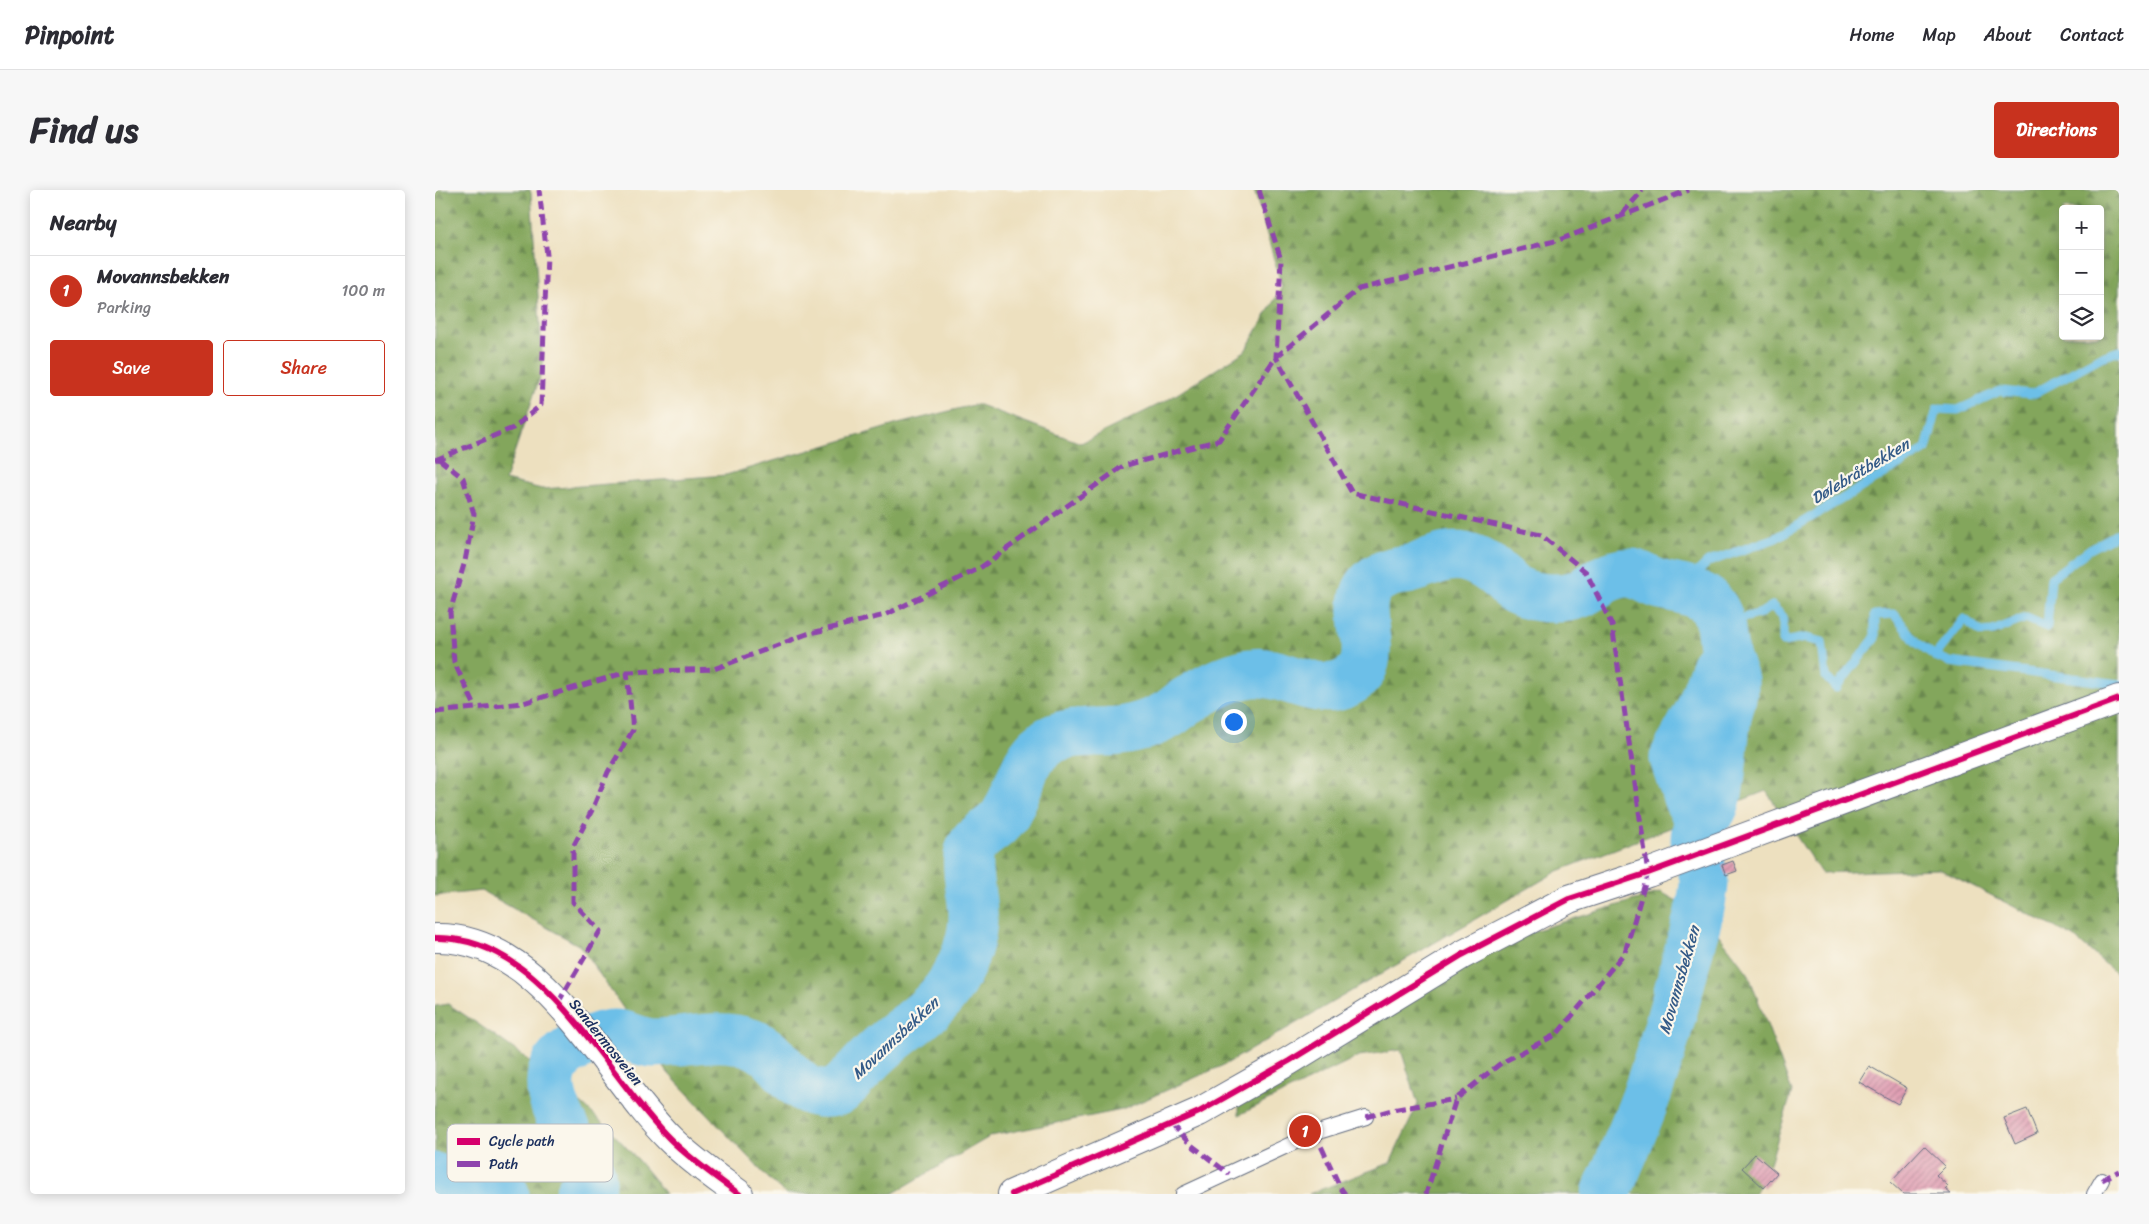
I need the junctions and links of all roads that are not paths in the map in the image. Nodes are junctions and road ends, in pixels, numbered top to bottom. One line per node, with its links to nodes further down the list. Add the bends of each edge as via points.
1 (2119, 699): 6 (street, via 1569,899 1462,956 1199,1112)
2 (435, 938): 5 (street, Sandermosveien, via 487,948 517,964 558,1003 671,1140)
3 (1367, 1117): 7 (lane, via 1315,1133)
4 (2102, 1180): 8 (lane)
5 (739, 1194)
6 (1013, 1194)
7 (1183, 1194)
8 (2094, 1194)

